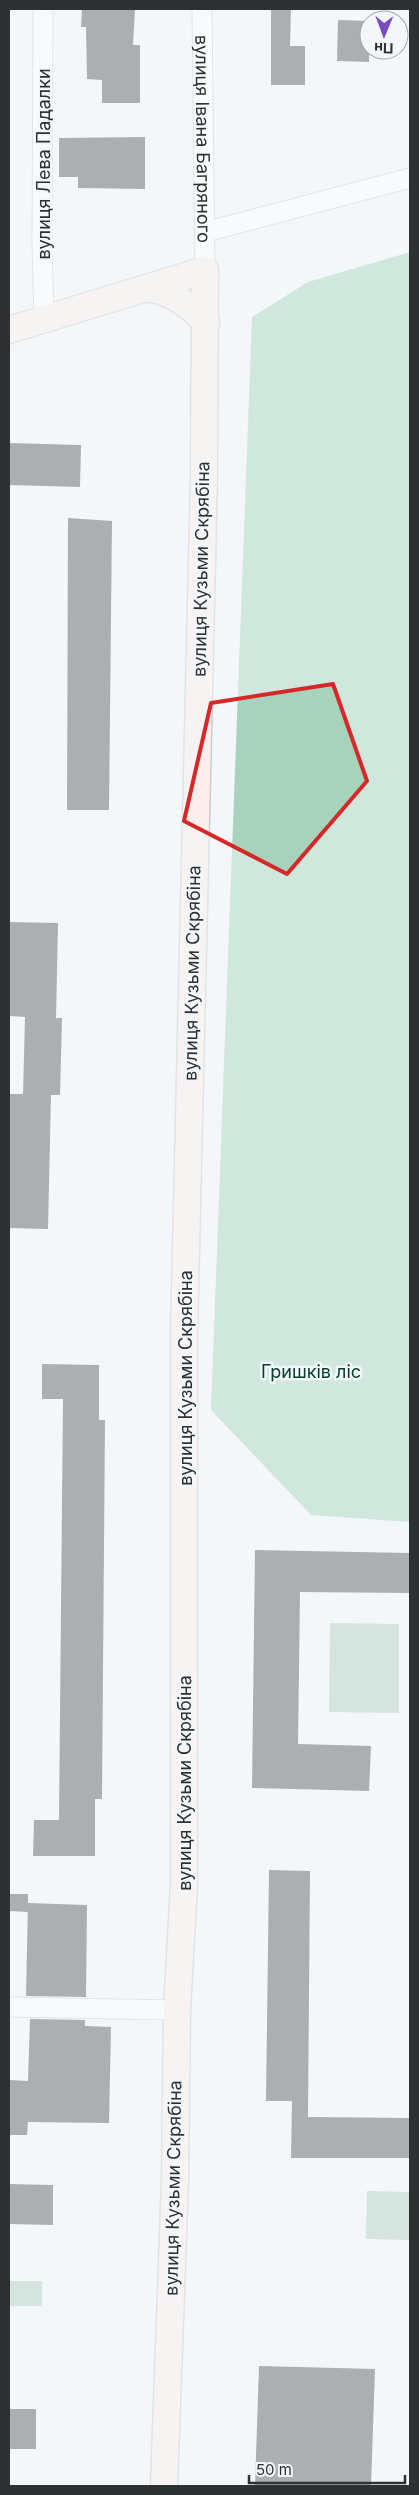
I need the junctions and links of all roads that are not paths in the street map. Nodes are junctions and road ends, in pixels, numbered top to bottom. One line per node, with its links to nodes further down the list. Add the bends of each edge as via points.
1 (43, 9): 7 (street, вулиця Лева Падалки)
2 (202, 9): 4 (street, вулиця Івана Багряного)
3 (410, 178): 4 (street)
4 (205, 232): 5 (street, вулиця Івана Багряного)
5 (205, 270): 6 (street); 8 (street, вулиця Кузьми Скрябіна)
6 (141, 290): 7 (street); 8 (street, via 165,293 192,309)
7 (44, 319): 9 (street)
8 (206, 322): 11 (street, вулиця Кузьми Скрябіна, via 184,1326 185,1832)
9 (9, 330)
10 (9, 2007): 11 (street)
11 (177, 2010): 12 (street, вулиця Кузьми Скрябіна, via 175,2180)
12 (164, 2486)

